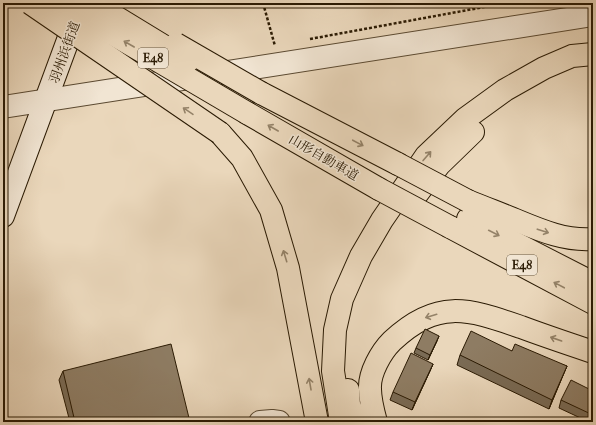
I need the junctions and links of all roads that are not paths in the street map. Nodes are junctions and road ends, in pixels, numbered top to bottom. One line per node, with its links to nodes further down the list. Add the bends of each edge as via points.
1 (30, 3): 21 (highway, one-way to 1, bridge, via 288,268 271,210 242,158 220,133)
2 (60, 3): 10 (highway, 山形自動車道 / E48, one-way to 2, bridge)
3 (82, 3): 9 (street, 羽州浜街道)
4 (94, 3): 10 (highway, 山形自動車道 / E48, bridge)
5 (106, 3): 10 (highway, bridge)
6 (593, 15): 9 (street)
7 (593, 54): 22 (highway, one-way to 7, via 333,371 335,330 342,300 361,256 382,220 426,156 465,119 505,90 544,68 572,56)
8 (593, 67): 23 (highway, via 576,68 549,77 477,128 440,164 396,222 372,261 354,301 345,367 349,405)
9 (46, 101): 11 (street); 14 (street, 羽州浜街道)
10 (255, 102): 12 (highway, one-way to 12); 12 (highway, 山形自動車道 / E48, one-way to 10)
11 (3, 107)
12 (388, 177): 13 (highway, bridge); 13 (highway, 山形自動車道 / E48, bridge)
13 (459, 214): 15 (highway, one-way to 15, via 562,237); 16 (highway, 山形自動車道 / E48, one-way to 16); 17 (highway, 山形自動車道 / E48, one-way to 13)
14 (3, 216)
15 (593, 239)
16 (593, 283)
17 (593, 303)
18 (593, 352): 24 (highway, one-way to 24, via 483,314 444,312 422,319 405,329 379,357 370,388)
19 (260, 422): 20 (street)
20 (279, 422)
21 (317, 422)
22 (340, 422)
23 (357, 422)
24 (376, 422)

